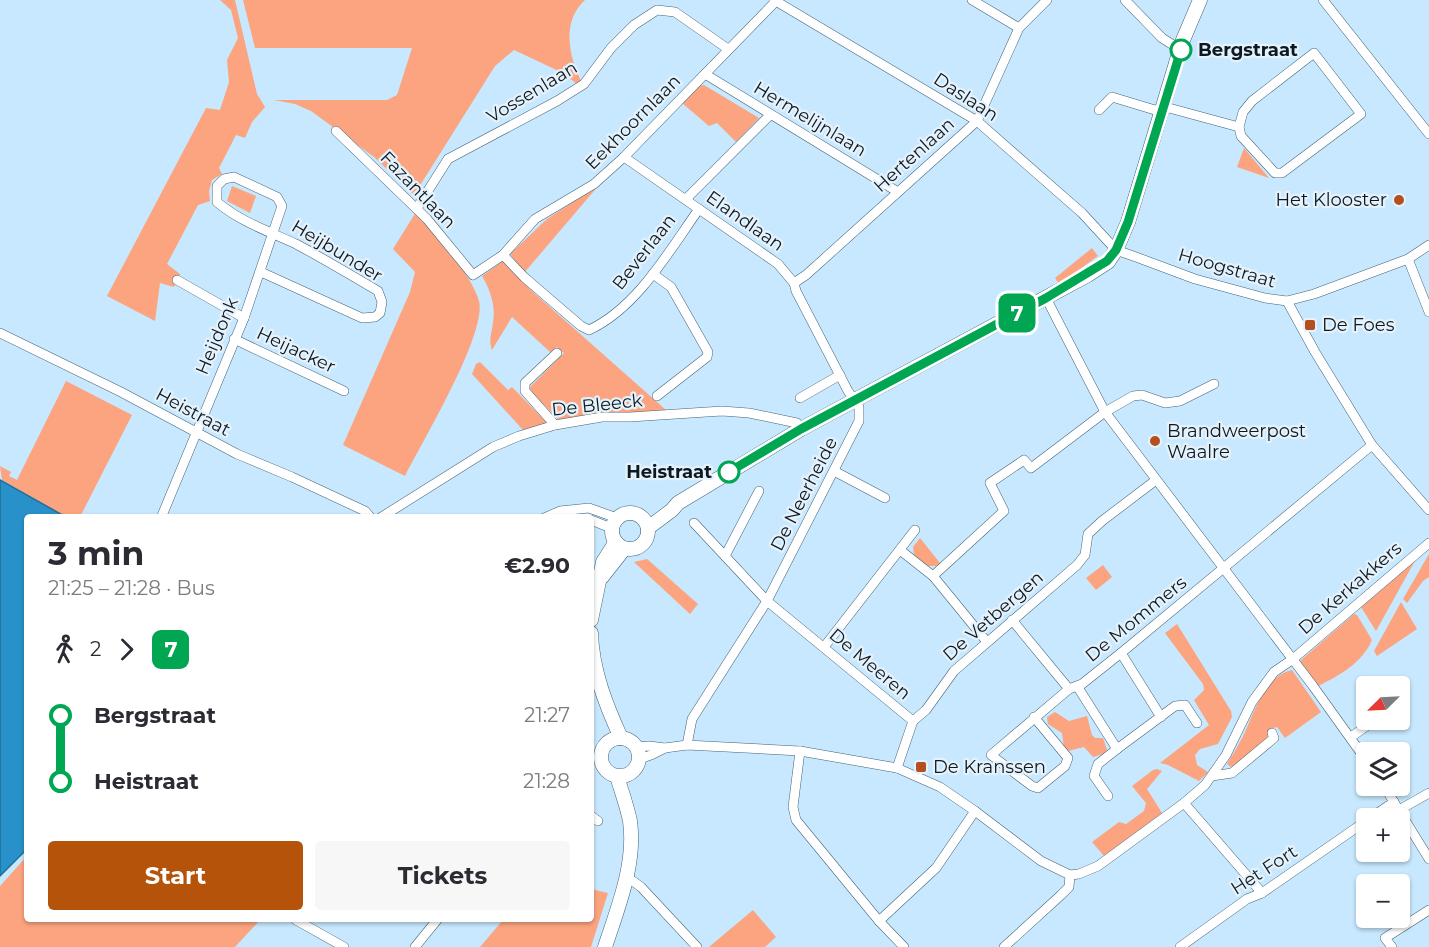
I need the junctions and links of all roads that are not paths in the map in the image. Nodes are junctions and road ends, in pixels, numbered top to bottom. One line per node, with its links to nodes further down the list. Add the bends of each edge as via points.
1 (775, 0): 8 (street, Eekhoornlaan); 14 (street, Daslaan)
2 (972, 0): 7 (street)
3 (1047, 0): 7 (street, Hertenlaan)
4 (1125, 0): 9 (street, via 1162,38)
5 (1200, 0): 9 (main road)
6 (1323, 0): 17 (street)
7 (1019, 28): 14 (street, Hertenlaan)
8 (728, 50): 10 (street, Eekhoornlaan); 21 (street, Vossenlaan, via 675,12 657,10 633,25 584,84 448,159)
9 (1181, 50): 11 (main road)
10 (705, 74): 13 (street, Hermelijnlaan); 18 (street, Eekhoornlaan)
11 (1166, 108): 12 (street, via 1155,110 1112,97); 15 (street); 25 (main road)
12 (1099, 110)
13 (770, 115): 19 (street, Hermelijnlaan); 20 (street)
14 (977, 121): 19 (street, Hertenlaan); 25 (street, Daslaan, via 1082,213)
15 (1239, 127): 15 (street, via 1241,136 1270,170 1282,173 1361,114 1314,53 1252,101 1243,112)
16 (336, 131): 21 (street, Fazantlaan)
17 (1429, 134)
18 (624, 157): 20 (street, Elandlaan); 26 (street, Eekhoornlaan, via 594,184 535,219)
19 (898, 192): 31 (street, Hertenlaan)
20 (686, 199): 22 (street, Elandlaan)
21 (417, 208): 26 (street, Fazantlaan, via 473,276)
22 (699, 209): 29 (street, Beverlaan); 31 (street, Elandlaan, via 778,264)
23 (274, 233): 23 (street, via 282,206 277,197 234,177 217,186 215,196 224,208); 28 (street, Heijdonk); 28 (street, Heijbunder, via 378,291 380,313 362,318)
24 (1429, 245): 27 (street, Hoogstraat)
25 (1116, 250): 32 (main road, via 1107,261); 33 (street, Hoogstraat, via 1195,279)
26 (502, 255): 29 (street, Beverlaan, via 589,330 630,299)
27 (1407, 259): 33 (street, Hoogstraat); 34 (street)
28 (261, 272): 35 (street, Heijdonk)
29 (653, 274): 42 (street, via 671,287 708,352 707,357)
30 (177, 280): 35 (street)
31 (794, 283): 39 (street, Elandlaan)
32 (1046, 298): 44 (main road); 45 (street)
33 (1287, 301): 49 (street)
34 (1429, 312)
35 (244, 318): 37 (street, Heijdonk)
36 (0, 333): 48 (street, Heistraat)
37 (234, 339): 41 (street, Heijacker); 48 (street, Heijdonk)
38 (557, 353): 46 (street, via 524,387)
39 (840, 375): 43 (street); 44 (street, Elandlaan)
40 (1214, 384): 45 (street, via 1180,401 1165,403 1143,395 1133,396)
41 (344, 391)
42 (657, 396)
43 (800, 398)
44 (855, 399): 47 (main road); 50 (street, De Neerheide, via 859,421)
45 (1105, 412): 51 (street); 71 (street, via 1031,468 1024,460 990,483 1004,511)
46 (555, 425): 47 (street, De Bleeck, via 602,417 722,411 776,417 797,423); 58 (street, De Bleeck, via 493,447)
47 (801, 429): 63 (main road, via 678,502 667,504)
48 (196, 432): 56 (street, Heijdonk); 57 (street, Heistraat)
49 (1372, 445): 54 (street); 70 (street, De Mommers)
50 (834, 471): 53 (street); 72 (street, De Neerheide)
51 (1156, 480): 70 (street); 74 (street, De Vetbergen, via 1088,534 1085,555 1077,566)
52 (759, 491): 69 (street)
53 (885, 498)
54 (1429, 510)
55 (573, 511): 59 (street); 60 (street); 62 (street, via 589,508)
56 (163, 514)
57 (368, 514)
58 (386, 514)
59 (553, 514)
60 (579, 514)
61 (594, 520): 62 (street)
62 (614, 523): 63 (main road, via 627,513 638,515); 67 (main road)
63 (645, 523): 67 (main road, via 646,540 642,545 636,549)
64 (694, 523): 69 (street)
65 (915, 530): 68 (street)
66 (1429, 543): 78 (street, De Kerkakkers)
67 (619, 546): 73 (main road, via 603,562)
68 (900, 550): 71 (street); 76 (street)
69 (725, 556): 72 (street)
70 (1224, 568): 77 (street, De Mommers); 78 (street)
71 (933, 576): 75 (street)
72 (767, 602): 76 (street, De Meeren); 90 (street, De Neerheide, via 692,719)
73 (594, 606)
74 (1012, 620): 75 (street, De Vetbergen); 80 (street)
75 (987, 642): 83 (street, De Vetbergen, via 954,671 926,710)
76 (824, 647): 83 (street, De Meeren)
77 (1121, 653): 80 (street, De Mommers); 82 (street)
78 (1293, 659): 87 (street); 96 (street, via 1274,672 1252,702 1227,755)
79 (594, 660): 88 (main road, via 604,699 603,714)
80 (1073, 688): 81 (street, De Mommers); 91 (street)
81 (1034, 717): 81 (street, De Mommers, via 991,755 1038,788 1065,766 1068,758)
82 (1161, 717): 84 (street, via 1175,706 1185,705); 91 (street)
83 (913, 721): 94 (street, De Meeren)
84 (1197, 723)
85 (1361, 730): 87 (street)
86 (1272, 733): 96 (street, via 1274,738 1232,773)
87 (1352, 737): 89 (street)
88 (615, 740): 93 (main road, via 627,740); 95 (main road, via 602,752 603,765 606,770)
89 (1356, 744)
90 (687, 745): 92 (street); 93 (street, via 649,746)
91 (1117, 749): 98 (street, via 1098,765 1094,776)
92 (800, 751): 94 (street); 110 (street, via 793,807 796,820)
93 (637, 753): 95 (main road, via 637,765)
94 (897, 768): 103 (street, via 940,787)
95 (623, 775): 107 (main road, via 632,802)
96 (1212, 776): 100 (street)
97 (1429, 793): 101 (street, Het Fort)
98 (1108, 796)
99 (1390, 796): 101 (street)
100 (1184, 804): 106 (street, via 1098,866); 108 (street)
101 (1397, 806): 102 (street, Het Fort); 105 (street)
102 (1393, 808)
103 (975, 811): 106 (street, via 1041,861); 110 (street, via 936,868)
104 (1356, 828): 108 (street, Het Fort)
105 (1429, 859)
106 (1070, 875): 119 (street, via 1061,896)
107 (627, 877): 116 (main road); 117 (street)
108 (1262, 893): 113 (street, Het Fort, via 1248,899)
109 (1429, 910): 121 (street, via 1385,938)
110 (879, 921): 118 (street)
111 (300, 922): 114 (street)
112 (435, 922): 115 (street)
113 (1191, 944): 120 (street, Het Fort)
114 (345, 947)
115 (415, 947)
116 (604, 947)
117 (697, 947)
118 (903, 947)
119 (1004, 947)
120 (1180, 947)
121 (1392, 947)

